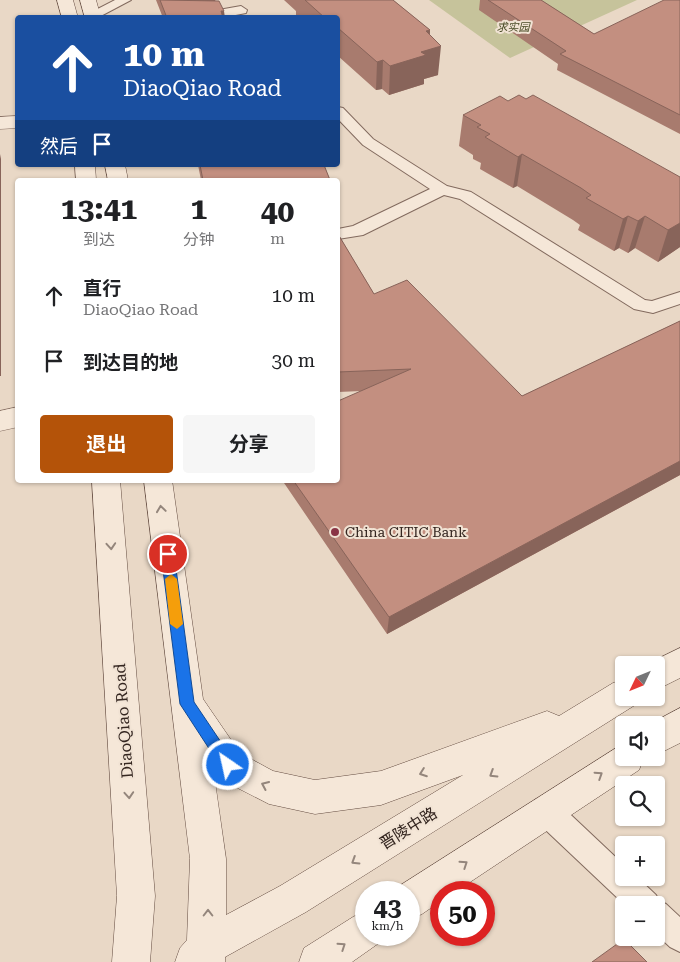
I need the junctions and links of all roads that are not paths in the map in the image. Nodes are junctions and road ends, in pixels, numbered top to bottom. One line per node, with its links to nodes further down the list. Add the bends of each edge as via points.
1 (65, 0): 5 (main road)
2 (125, 0): 4 (lane)
3 (242, 9): 6 (lane)
4 (95, 12)
5 (69, 15)
6 (211, 15)
7 (340, 113): 10 (lane, via 368,142)
8 (15, 122): 9 (main road)
9 (0, 123)
10 (442, 190): 11 (lane, via 357,231); 12 (lane, via 465,195 640,305 653,308)
11 (340, 234)
12 (680, 298)
13 (15, 418): 14 (main road)
14 (0, 421)
15 (106, 483): 31 (main road, DiaoQiao Road, one-way to 31, via 136,896)
16 (158, 483): 20 (main road, one-way to 16)
17 (680, 662): 18 (main road)
18 (665, 670)
19 (612, 701): 20 (main road, one-way to 20, via 381,788 315,797 269,787 228,765); 30 (main road, 晋陵中路, one-way to 30)
20 (187, 704): 30 (main road, one-way to 20, via 208,859)
21 (680, 724): 22 (main road)
22 (665, 733)
23 (615, 766): 24 (main road, one-way to 23)
24 (545, 810): 25 (main road, one-way to 24); 26 (lane)
25 (420, 894)
26 (636, 896)
27 (665, 923): 29 (lane)
28 (355, 937): 32 (main road, one-way to 28)
29 (680, 937)
30 (202, 957)
31 (131, 962)
32 (318, 962)

